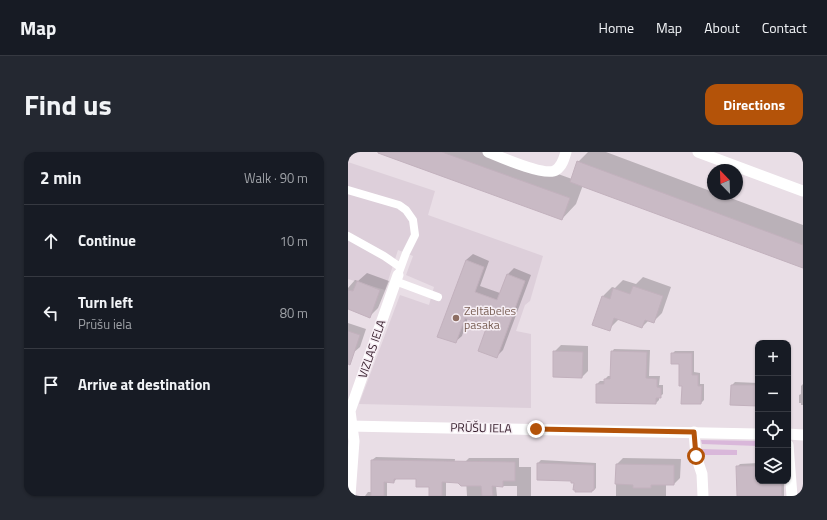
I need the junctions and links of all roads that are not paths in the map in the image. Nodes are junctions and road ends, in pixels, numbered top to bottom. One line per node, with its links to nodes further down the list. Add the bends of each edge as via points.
1 (488, 152): 2 (street, via 547,172 555,171 564,162)
2 (566, 152)
3 (698, 152): 5 (street)
4 (348, 190): 7 (lane, via 399,205 413,220 415,235)
5 (803, 191)
6 (348, 236): 7 (lane, via 384,256)
7 (398, 274): 8 (lane); 9 (street, VIZLAS IELA, via 350,411)
8 (438, 297)
9 (350, 426): 10 (street, PRŪŠU IELA); 15 (street, VIZLAS IELA, via 354,442)
10 (694, 432): 11 (street, PRŪŠU IELA); 16 (street, via 696,456 702,474)
11 (755, 434)
12 (791, 434): 13 (street)
13 (803, 435)
14 (788, 448): 17 (street)
15 (350, 496)
16 (703, 496)
17 (792, 496)

